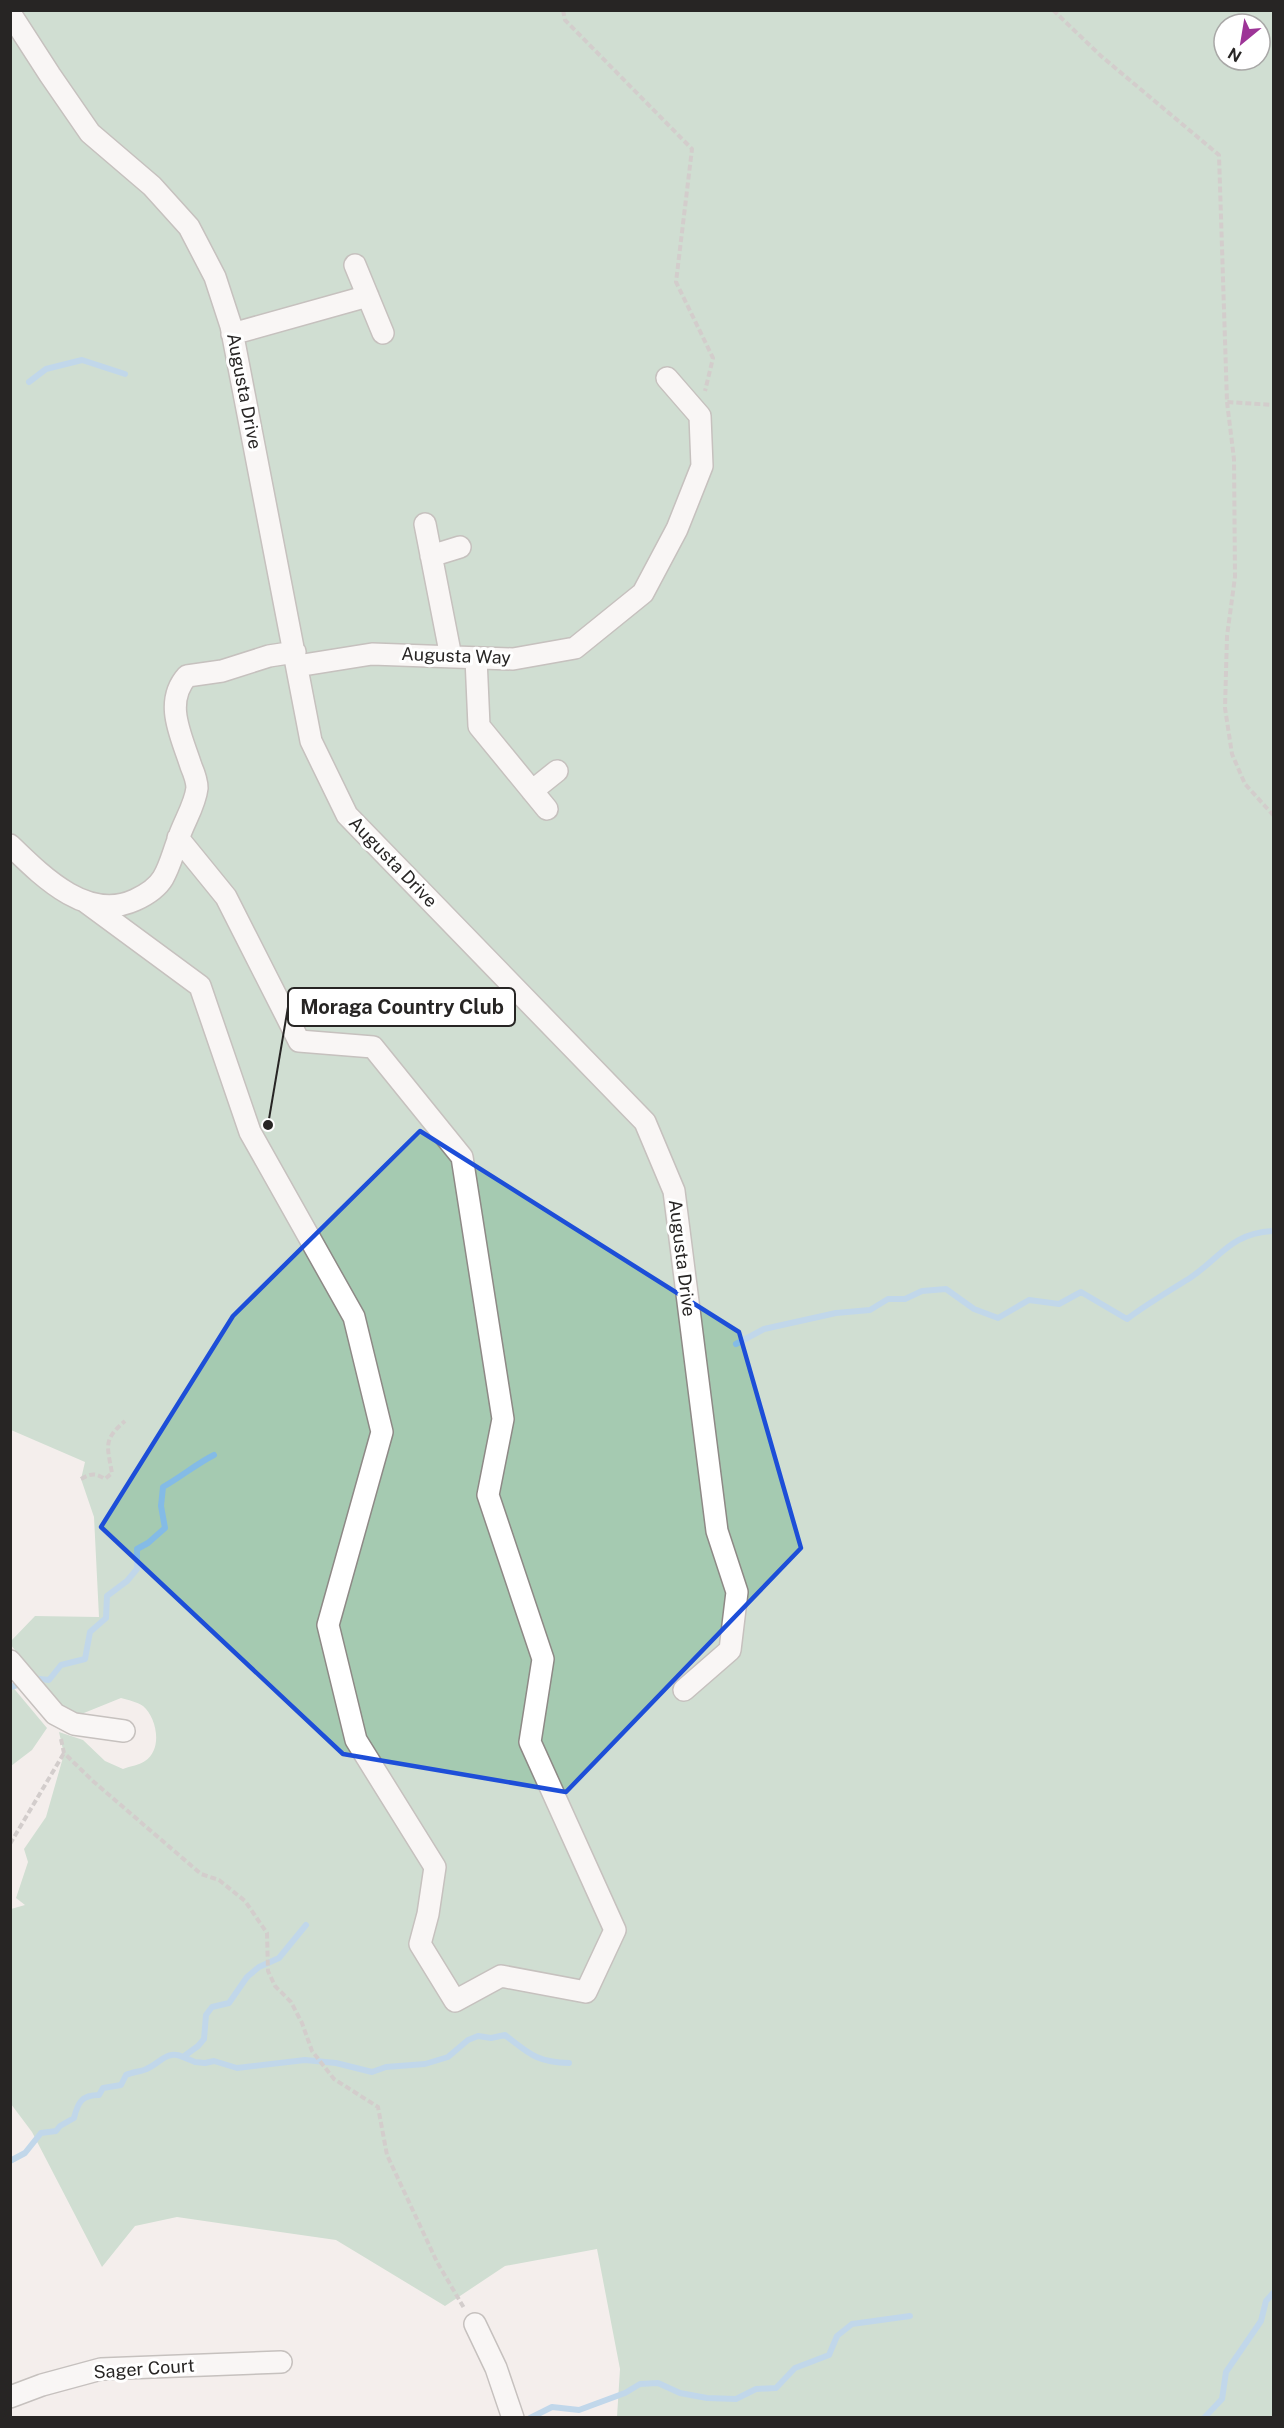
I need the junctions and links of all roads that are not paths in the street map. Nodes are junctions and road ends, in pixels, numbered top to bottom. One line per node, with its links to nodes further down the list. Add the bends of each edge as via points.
1 (10, 13): 5 (street, Augusta Drive, via 90,133 152,186 189,227 215,277)
2 (356, 266): 3 (street)
3 (368, 296): 4 (street); 5 (street)
4 (384, 333)
5 (232, 334): 12 (street, Augusta Drive)
6 (667, 378): 11 (street, Augusta Way, via 700,416 702,466 677,529 643,593 575,648 513,660)
7 (425, 524): 9 (street)
8 (460, 547): 9 (street)
9 (431, 556): 10 (street)
10 (451, 657): 11 (street, Augusta Way); 12 (street, Augusta Way, via 372,654)
11 (476, 658): 14 (street, via 479,726)
12 (296, 659): 16 (street, Augusta Way, via 269,656 222,671 187,676 178,686 177,723 197,787); 20 (street, Augusta Drive, via 311,741 347,815 645,1122 674,1191 717,1531 737,1592 730,1650)
13 (557, 771): 14 (street)
14 (532, 791): 15 (street)
15 (547, 809)
16 (178, 838): 18 (street, Augusta Way, via 162,880 150,892 121,906); 18 (street, via 226,897 299,1041 373,1047 462,1157 503,1419 489,1495 543,1659 530,1742 615,1930 586,1992 501,1976 455,2001 420,1944 429,1914 435,1867 356,1740 328,1624 382,1432 354,1317 250,1132 200,986)
17 (10, 845): 18 (street, via 45,878)
18 (86, 902)
19 (14, 1666): 21 (street, via 55,1714 74,1724)
20 (684, 1690)
21 (124, 1731)
22 (475, 2324): 25 (street)
23 (281, 2362): 24 (street, Sager Court, via 101,2369)
24 (10, 2397)
25 (513, 2418)

